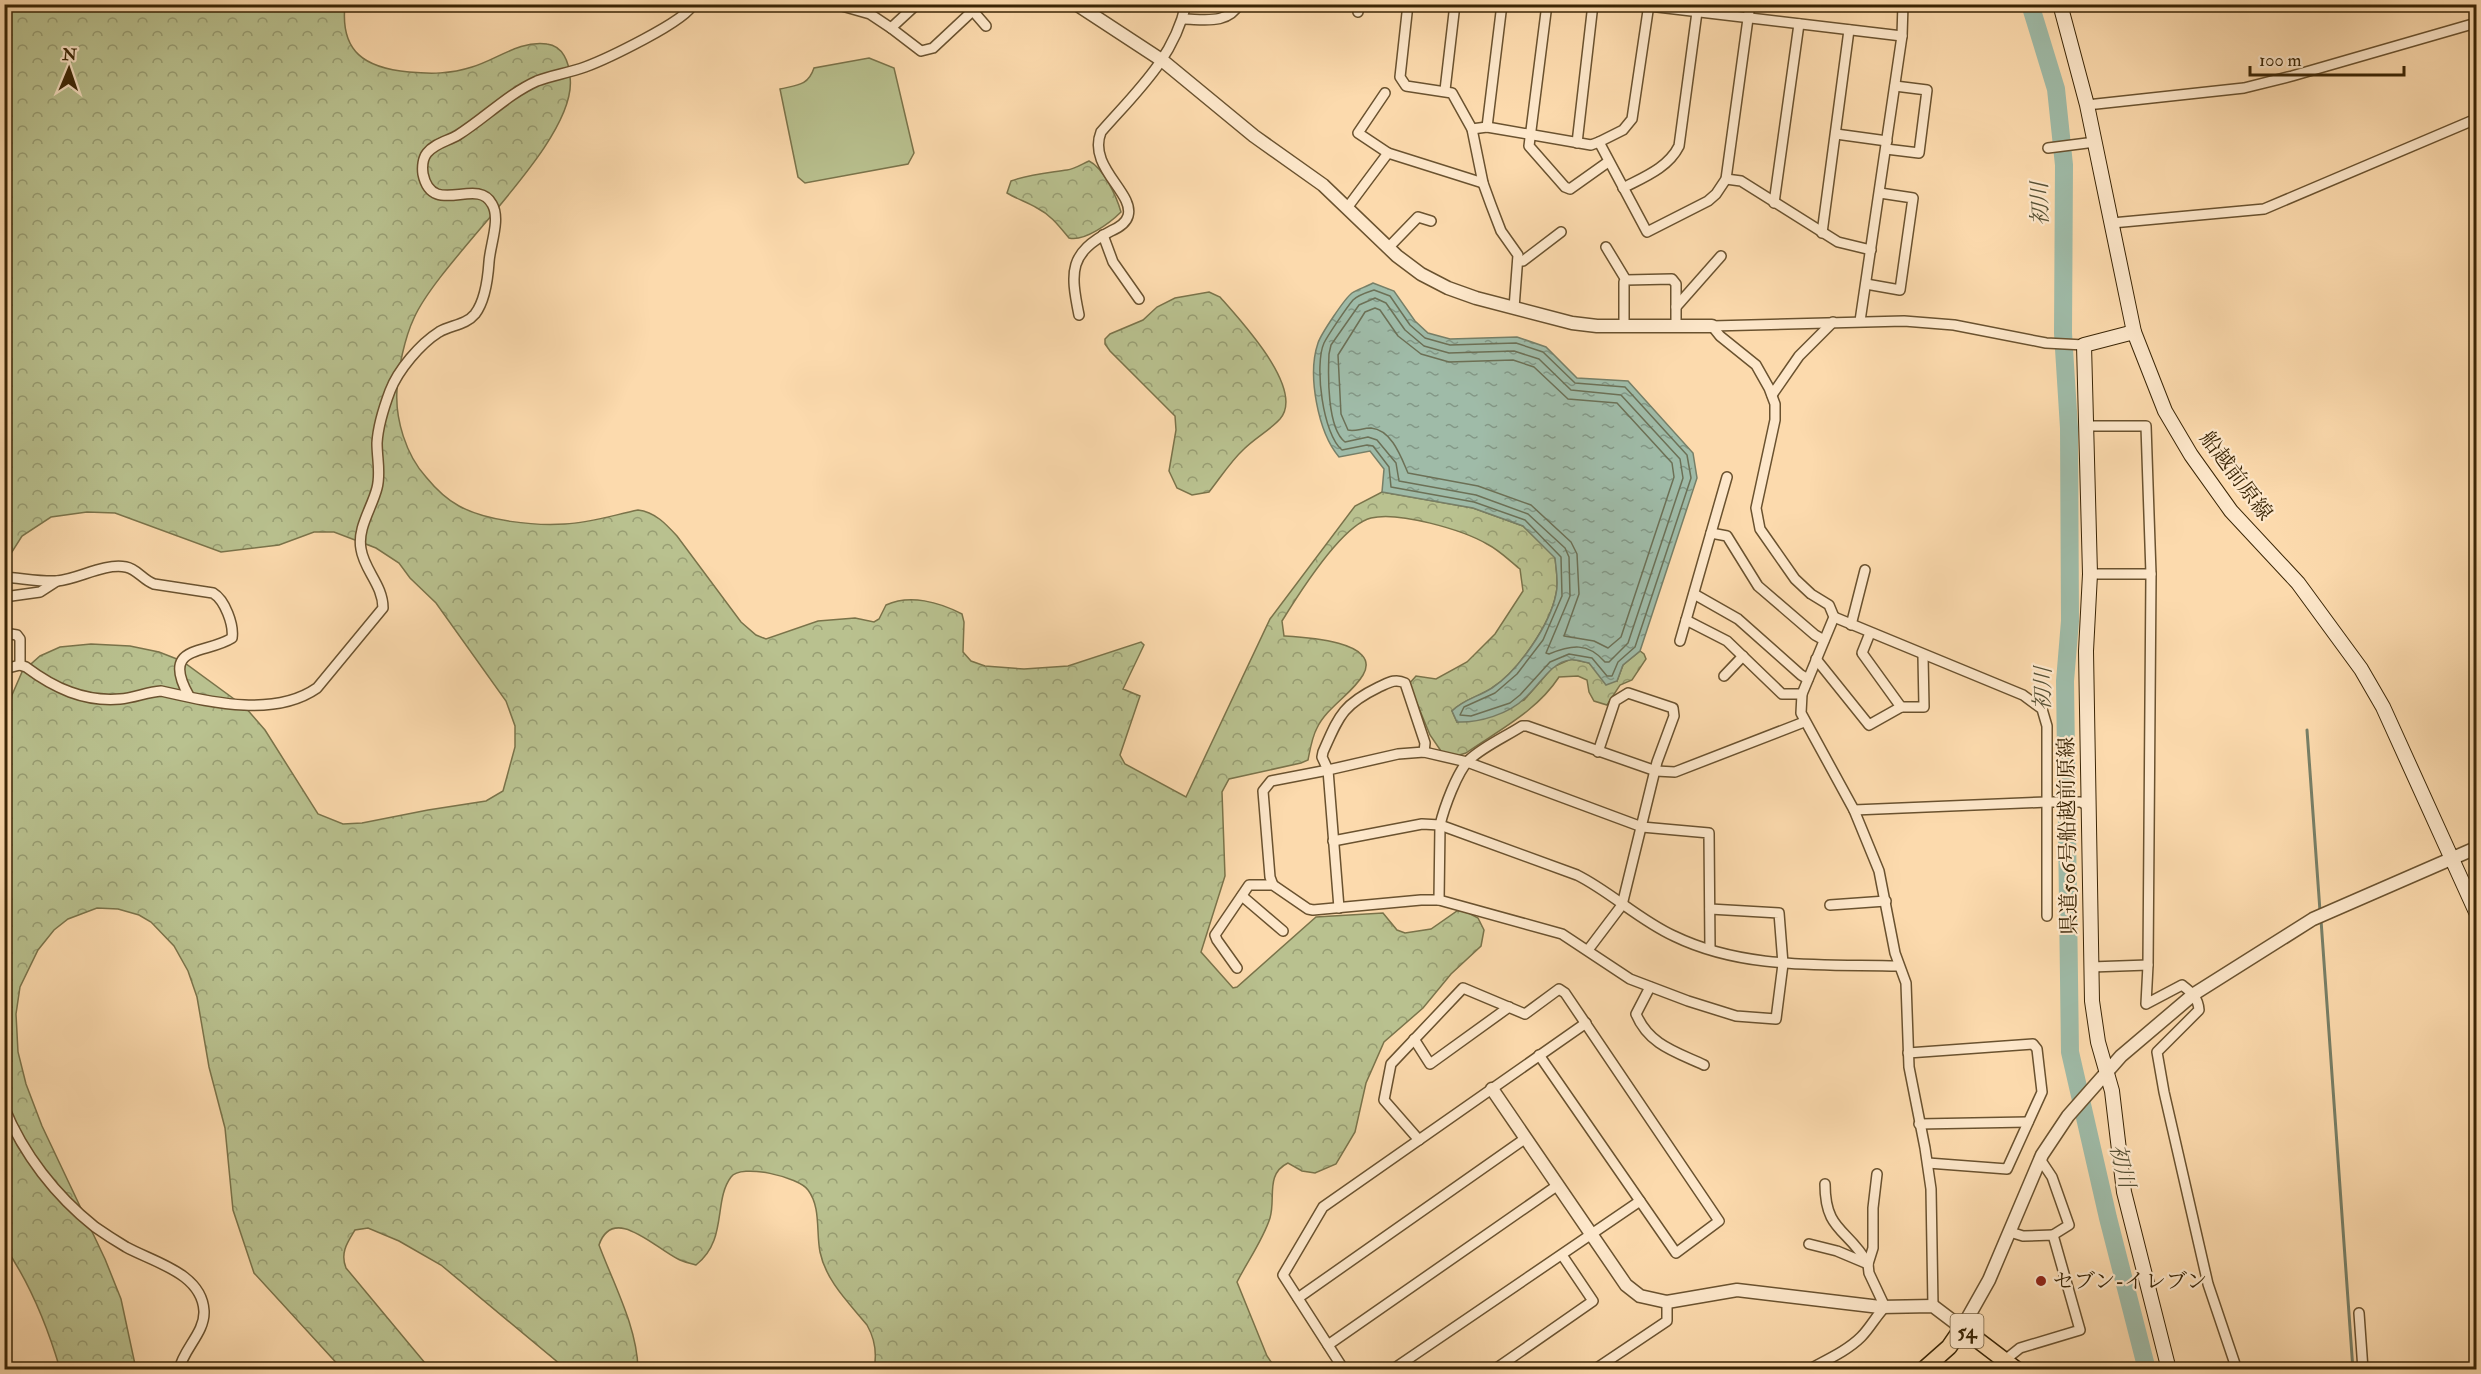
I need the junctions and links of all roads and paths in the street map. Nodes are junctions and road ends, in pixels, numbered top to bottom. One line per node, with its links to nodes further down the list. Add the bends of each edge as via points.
1 (693, 4): 99 (street, via 692,9 671,24 600,61 530,85 425,154 422,169 430,192 483,195 495,208 495,222 484,290 476,312 429,339 391,388 381,417 377,442 380,475 360,539 383,608 318,688 304,697 260,706)
2 (835, 4): 16 (street)
3 (917, 4): 24 (street)
4 (1076, 4): 27 (street)
5 (1186, 4): 20 (street)
6 (1239, 4): 20 (street, via 1226,19)
7 (1408, 4): 29 (street, via 1400,77 1406,86)
8 (1455, 4): 29 (street)
9 (1502, 4): 33 (street)
10 (1547, 4): 36 (street)
11 (1593, 4): 39 (street)
12 (1750, 4): 19 (street)
13 (1903, 4): 26 (street)
14 (2060, 4): 31 (main road, 船越前原線)
15 (1649, 5): 18 (street); 37 (street, via 1632,118 1623,130)
16 (852, 6): 24 (street)
17 (976, 8): 23 (street); 24 (street, via 933,48 921,51)
18 (1697, 12): 19 (street); 46 (street, via 1679,146 1666,164)
19 (1748, 18): 22 (street); 44 (street)
20 (1183, 19): 27 (street)
21 (2476, 23): 31 (street, via 2244,88)
22 (1799, 24): 25 (street); 48 (street)
23 (986, 26)
24 (891, 28)
25 (1849, 30): 26 (street); 35 (street)
26 (1902, 36): 28 (street)
27 (1163, 61): 49 (street); 54 (street, via 1101,132 1097,142 1104,167 1128,205 1128,217 1120,227)
28 (1895, 86): 40 (street); 40 (street, via 1927,90 1919,153)
29 (1445, 90): 34 (street, via 1456,97)
30 (1385, 93): 42 (street, via 1358,133)
31 (2087, 105): 38 (main road, 船越前原線)
32 (2476, 119): 51 (street, via 2265,209)
33 (1487, 127): 34 (street); 36 (street)
34 (1472, 129): 45 (street)
35 (1836, 134): 40 (street); 53 (street)
36 (1532, 136): 39 (street); 43 (street, via 1529,146 1565,188 1570,189)
37 (1599, 142): 39 (street); 43 (street)
38 (2095, 142): 41 (street); 51 (main road, 船越前原線)
39 (1577, 143)
40 (1886, 145): 47 (street)
41 (2048, 148)
42 (1388, 153): 45 (street); 49 (street)
43 (1608, 162): 46 (street)
44 (1726, 178): 46 (street, via 1708,201 1647,232); 48 (street, via 1741,182)
45 (1483, 183): 59 (street, via 1501,231)
46 (1623, 188)
47 (1880, 194): 57 (street); 61 (street, via 1913,198 1900,290)
48 (1774, 203): 53 (street)
49 (1347, 208): 56 (street)
50 (1431, 221): 56 (street, via 1418,217)
51 (2112, 223): 71 (main road, 船越前原線)
52 (1561, 232): 59 (street)
53 (1822, 233): 57 (street, via 1838,242)
54 (1103, 235): 62 (street, via 1113,262); 65 (street, via 1082,250 1074,272)
55 (1606, 247): 60 (street)
56 (1388, 248): 64 (street, via 1448,288)
57 (1871, 250): 61 (street)
58 (1721, 256): 63 (street)
59 (1518, 261): 64 (street)
60 (1626, 280): 63 (street, via 1672,279 1676,284); 70 (street)
61 (1866, 284): 66 (street)
62 (1139, 299)
63 (1676, 307): 68 (street)
64 (1514, 308): 70 (street, via 1572,323)
65 (1079, 315)
66 (1860, 321): 67 (street); 72 (street, via 1930,322)
67 (1833, 322): 69 (street); 73 (street, via 1799,356)
68 (1676, 326): 69 (street); 70 (street)
69 (1712, 326): 73 (street, via 1756,365)
70 (1624, 327)
71 (2134, 332): 72 (main road); 114 (main road, 船越前原線, via 2165,411 2191,455 2231,511 2298,583 2384,707)
72 (2084, 345): 74 (main road, 県道506号船越前原線)
73 (1772, 395): 84 (street, via 1775,420 1757,500 1757,520 1790,573 1829,605)
74 (2088, 426): 78 (main road, 県道506号船越前原線); 79 (street, via 2146,426)
75 (1727, 477): 76 (street)
76 (1711, 533): 82 (street); 89 (street, via 1727,536 1758,585)
77 (1865, 570): 86 (street)
78 (2090, 574): 79 (street); 108 (main road, 県道506号船越前原線)
79 (2151, 574): 129 (street)
80 (4, 577): 81 (street)
81 (57, 581): 83 (street, via 40,592); 99 (street, via 124,566 154,584 218,596 231,622 232,638 187,655 180,672)
82 (1694, 594): 85 (street); 97 (street, via 1738,619)
83 (4, 597)
84 (1833, 617): 86 (street); 89 (street)
85 (1686, 620): 90 (street); 91 (street, via 1727,641)
86 (1851, 625): 88 (street)
87 (4, 633): 94 (street, via 20,639)
88 (1870, 633): 92 (street); 100 (street, via 1862,653)
89 (1824, 640): 93 (street)
90 (1680, 641)
91 (1743, 656): 96 (street); 98 (street, via 1782,694)
92 (1923, 656): 100 (street, via 1924,707); 107 (street, via 2023,695 2042,709 2048,726)
93 (1816, 658): 97 (street); 100 (street, via 1869,725)
94 (20, 665): 95 (street); 99 (street, via 59,689 88,698 123,699 161,691)
95 (4, 669)
96 (1724, 676)
97 (1808, 679): 98 (street)
98 (1802, 694): 101 (street)
99 (189, 696)
100 (1902, 707)
101 (1804, 722): 106 (street, via 1682,770); 109 (street)
102 (1424, 752): 104 (street); 105 (street); 105 (street, via 1425,743 1405,683 1393,680 1346,707 1323,752)
103 (1598, 752): 104 (street, via 1522,726); 106 (street); 106 (street, via 1616,701 1628,693 1673,708 1674,716)
104 (1467, 762): 110 (street); 111 (street)
105 (1328, 770): 112 (street); 115 (street, via 1271,781 1263,791)
106 (1656, 771): 111 (street)
107 (2049, 802): 108 (street); 109 (street); 124 (street)
108 (2085, 804): 131 (main road, 県道506号船越前原線)
109 (1854, 810): 118 (street, via 1879,871)
110 (1440, 825): 112 (street, via 1422,824); 117 (street); 120 (street, via 1577,875)
111 (1642, 827): 120 (street); 122 (street, via 1708,833)
112 (1333, 841): 121 (street)
113 (2476, 848): 114 (street)
114 (2452, 859): 123 (main road, 船越前原線); 134 (street, via 2313,919)
115 (1273, 885): 116 (street, via 1249,885); 121 (street, via 1308,909)
116 (1242, 896): 125 (street); 132 (street, via 1215,934)
117 (1438, 900): 121 (street); 127 (street, via 1552,931)
118 (1886, 901): 119 (street); 130 (street)
119 (1830, 904)
120 (1622, 905): 126 (street, via 1673,936); 127 (street)
121 (1339, 908)
122 (1710, 909): 126 (street); 128 (street, via 1779,913)
123 (2476, 912)
124 (2047, 916)
125 (1284, 932)
126 (1710, 949): 128 (street)
127 (1588, 950): 133 (street, via 1630,979)
128 (1783, 964): 130 (street); 133 (street, via 1776,1019 1736,1016)
129 (2148, 965): 131 (street); 134 (street, via 2146,1004 2182,985)
130 (1898, 966): 138 (street, via 1906,982)
131 (2091, 967): 141 (main road, 県道506号船越前原線, via 2091,1001)
132 (1237, 968)
133 (1650, 987): 140 (street, via 1636,1014 1643,1030 1667,1049)
134 (2194, 994): 141 (street); 177 (street, via 2199,1010 2157,1052 2208,1284)
135 (1509, 1008): 136 (street, via 1525,1014 1559,989); 137 (street, via 1463,988); 137 (street, via 1430,1064)
136 (1586, 1023): 139 (street); 153 (street, via 1719,1221 1676,1253)
137 (1414, 1039): 147 (street, via 1391,1064 1384,1100)
138 (1908, 1053): 144 (street, via 2033,1044 2037,1049 2042,1092); 145 (street)
139 (1539, 1055): 142 (street); 153 (street)
140 (1704, 1065)
141 (2101, 1077): 148 (street); 176 (main road, 県道506号船越前原線, via 2112,1091 2124,1192)
142 (1492, 1089): 146 (street); 147 (street)
143 (4, 1107): 169 (street, via 25,1149 68,1202 126,1247 181,1274 201,1299 202,1326 181,1359)
144 (2028, 1122): 145 (street); 149 (street, via 2007,1169)
145 (1919, 1124): 149 (street)
146 (1526, 1138): 152 (street); 160 (street)
147 (1419, 1140): 160 (street, via 1323,1207 1283,1275)
148 (2041, 1157): 154 (street); 156 (street, via 2069,1226)
149 (1928, 1163): 163 (street)
150 (1877, 1174): 159 (street, via 1873,1248)
151 (1825, 1184): 159 (street, via 1827,1211 1832,1221)
152 (1558, 1185): 155 (street); 166 (street)
153 (1640, 1201): 155 (street)
154 (2010, 1232): 156 (street, via 2023,1236); 165 (street)
155 (1592, 1235): 158 (street); 161 (street, via 1626,1284 1640,1296)
156 (2053, 1235): 167 (street, via 2080,1330 2020,1348)
157 (1809, 1244): 159 (street)
158 (1562, 1256): 168 (street); 172 (street, via 1593,1301)
159 (1868, 1264): 162 (street)
160 (1298, 1298): 166 (street)
161 (1666, 1302): 162 (street, via 1737,1290); 173 (street, via 1667,1321)
162 (1885, 1306): 163 (street); 174 (street, via 1854,1344)
163 (1934, 1306): 165 (street)
164 (2359, 1313): 178 (street)
165 (1962, 1328): 167 (main road, 54); 175 (main road, 54, via 1949,1347)
166 (1328, 1345): 170 (street)
167 (2011, 1365)
168 (1407, 1366): 171 (street)
169 (179, 1370)
170 (1344, 1370)
171 (1392, 1370)
172 (1494, 1370)
173 (1594, 1370)
174 (1808, 1370)
175 (1923, 1370)
176 (2169, 1370)
177 (2236, 1370)
178 (2363, 1370)

